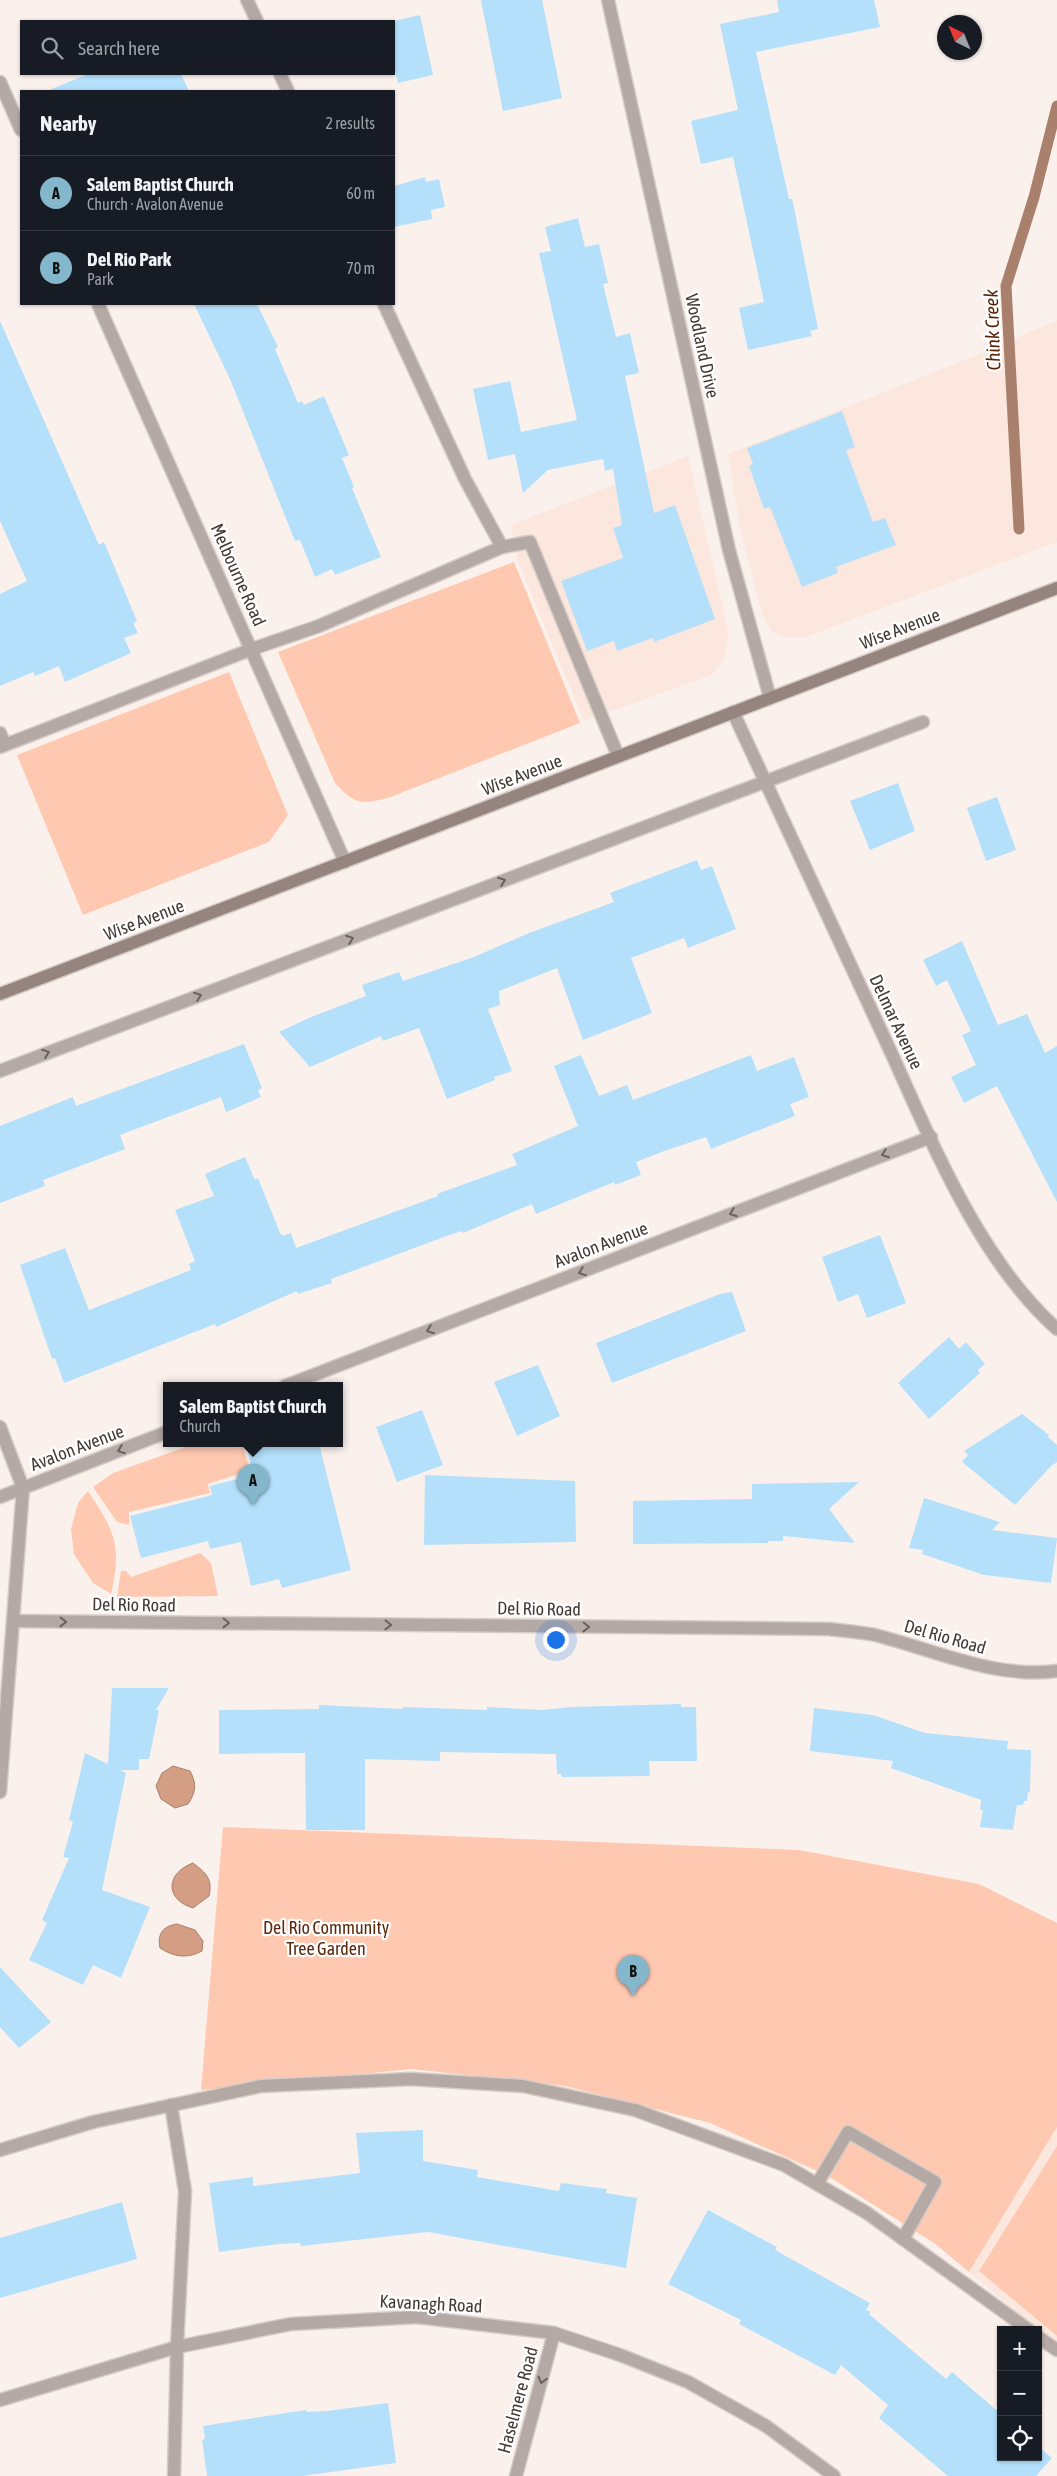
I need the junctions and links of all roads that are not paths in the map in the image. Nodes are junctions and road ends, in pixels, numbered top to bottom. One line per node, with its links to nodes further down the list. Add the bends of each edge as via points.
1 (247, 0): 3 (street)
2 (608, 0): 13 (street, Woodland Drive, via 729,550)
3 (257, 20)
4 (280, 75): 6 (street)
5 (0, 82): 7 (street)
6 (288, 90)
7 (20, 128)
8 (98, 305): 12 (street, Melbourne Road)
9 (384, 305): 10 (street, via 466,479)
10 (502, 547): 12 (street, via 319,626); 18 (street, via 530,542)
11 (1057, 588): 13 (main road, Wise Avenue)
12 (252, 649): 17 (street); 20 (street, Melbourne Road)
13 (770, 698): 14 (main road, Wise Avenue)
14 (733, 712): 18 (main road, Wise Avenue); 19 (street, Delmar Avenue)
15 (923, 722): 19 (street)
16 (0, 732): 17 (street)
17 (2, 746)
18 (618, 756): 20 (main road, Wise Avenue)
19 (765, 782): 22 (street, one-way to 19); 23 (street, Delmar Avenue)
20 (345, 862): 21 (main road, Wise Avenue)
21 (0, 994)
22 (0, 1071)
23 (930, 1137): 24 (street, Delmar Avenue, via 990,1251); 25 (street, Avalon Avenue, one-way to 25)
24 (1057, 1329)
25 (295, 1382)
26 (0, 1428): 28 (street)
27 (163, 1434): 28 (street, Avalon Avenue, one-way to 28)
28 (23, 1488): 29 (street, Avalon Avenue); 30 (street)
29 (0, 1497)
30 (14, 1621): 31 (street, Del Rio Road, one-way to 31, via 829,1629 873,1635 990,1668 1018,1672); 32 (street)
31 (1057, 1671)
32 (0, 1792)
33 (171, 2105): 34 (street, via 93,2122); 35 (street, via 261,2086 411,2079 524,2086 635,2110 784,2165); 40 (street, via 185,2191)
34 (0, 2150)
35 (817, 2184): 36 (street, via 868,2213); 36 (street, via 848,2132 935,2182)
36 (903, 2239): 37 (street)
37 (1023, 2326)
38 (554, 2333): 40 (street, Kavanagh Road, via 417,2317 389,2317 290,2324); 44 (street, Haselmere Road, one-way to 44); 45 (street, Kavanagh Road, via 688,2382 766,2426)
39 (1042, 2340): 41 (street)
40 (177, 2347): 42 (street, Kavanagh Road); 43 (street)
41 (1057, 2350)
42 (0, 2400)
43 (174, 2476)
44 (516, 2476)
45 (834, 2476)

